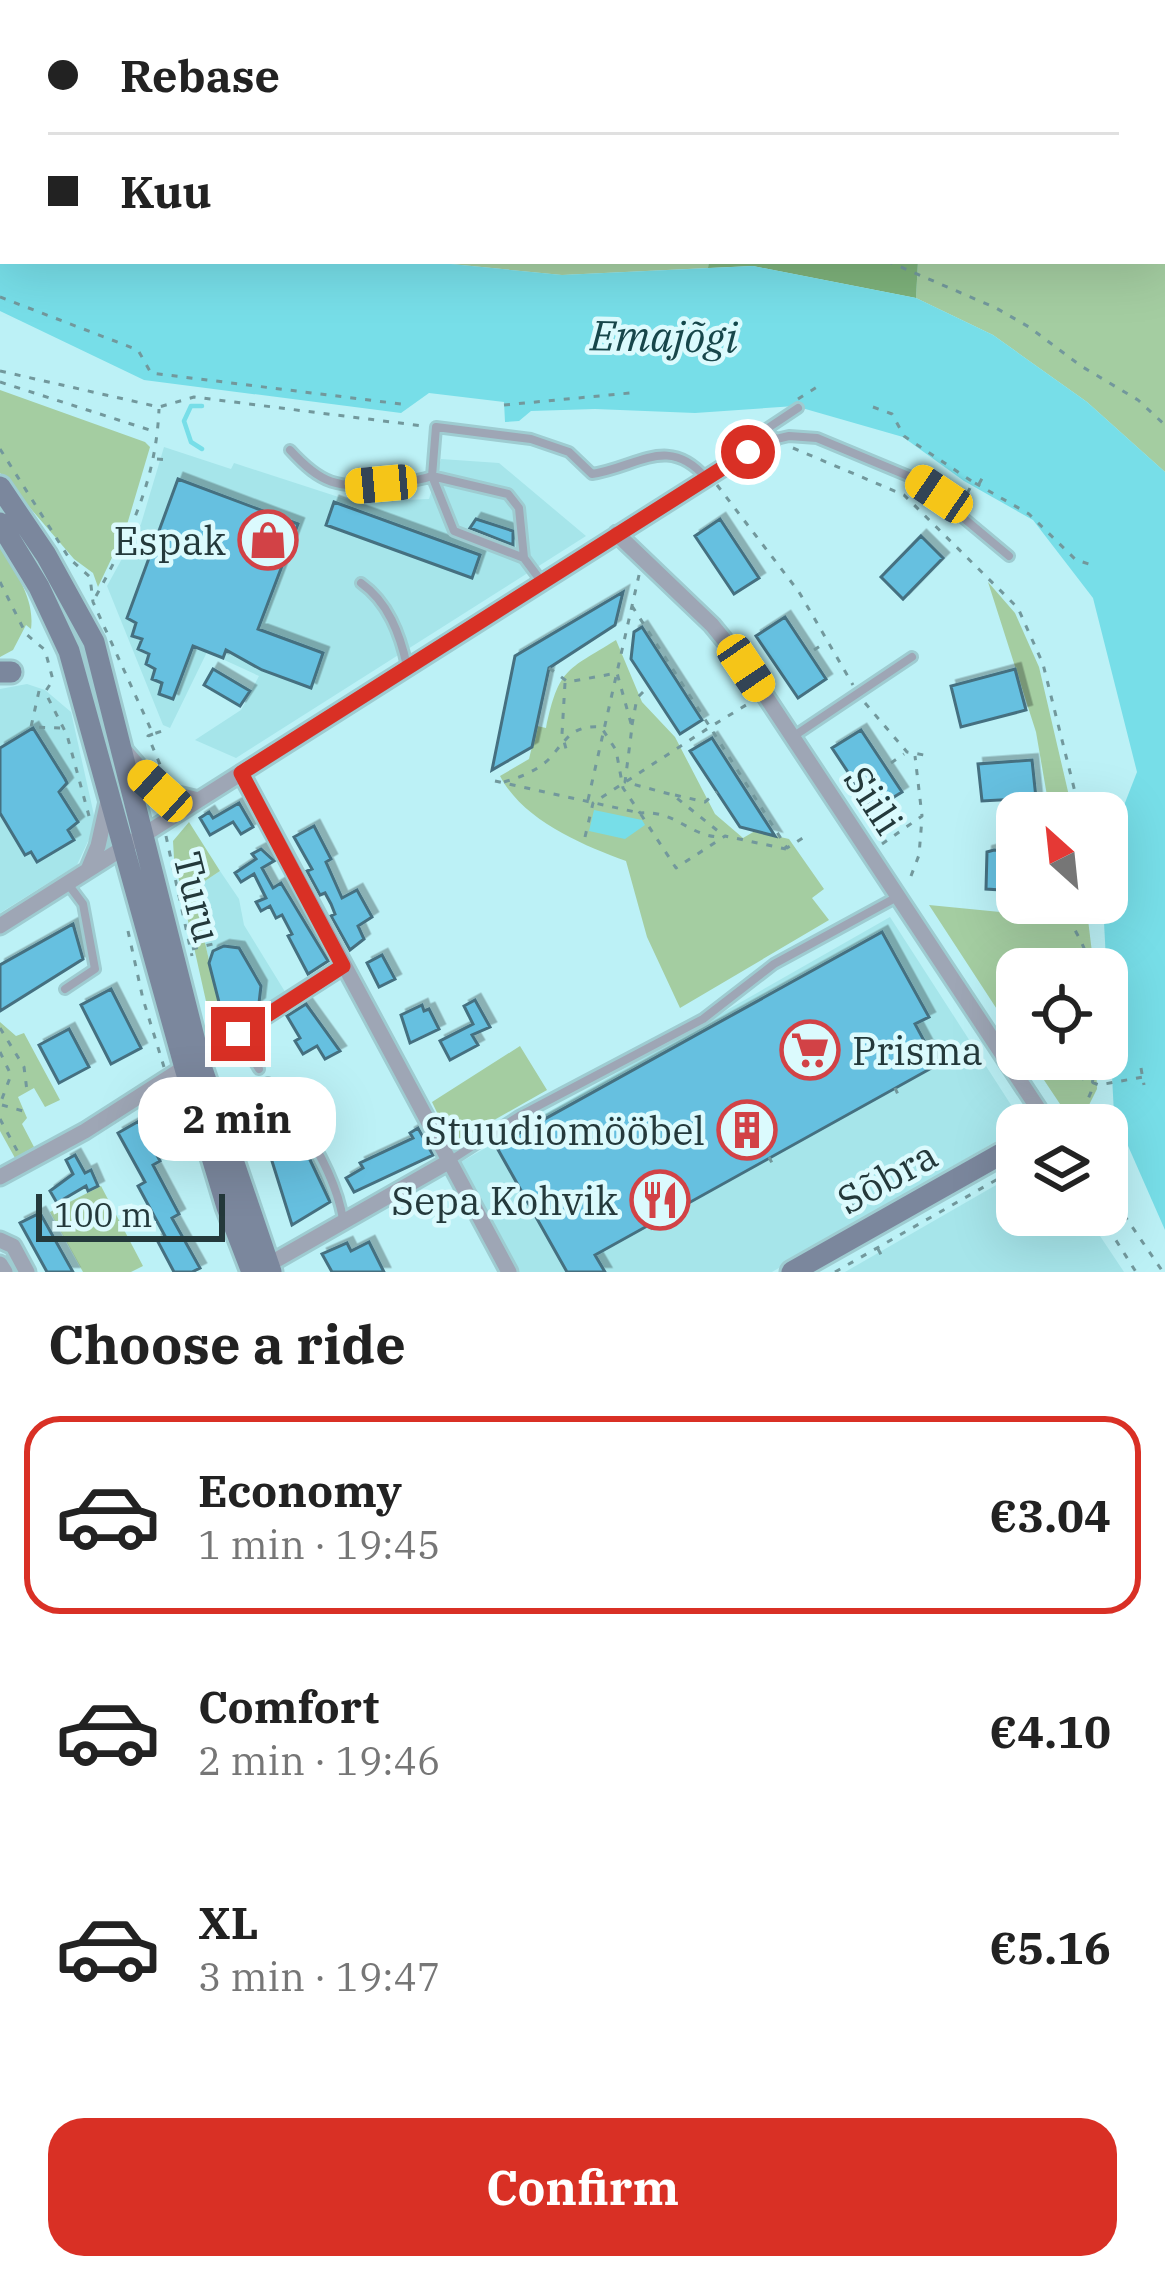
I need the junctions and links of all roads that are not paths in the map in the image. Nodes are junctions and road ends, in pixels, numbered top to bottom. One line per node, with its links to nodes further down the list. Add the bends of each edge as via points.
1 (797, 408): 2 (lane, via 764,430)
2 (772, 440): 5 (street); 9 (lane, via 817,438 919,480)
3 (290, 450): 4 (lane, via 312,475 345,487)
4 (431, 476): 5 (lane, via 436,428 531,439 569,452 592,474 662,454 679,455); 10 (lane, via 454,531); 10 (lane, via 508,494 519,508)
5 (708, 477): 8 (street)
6 (0, 487): 16 (main road, Turu, via 87,627)
7 (0, 524): 18 (main road, Turu, via 69,651)
8 (617, 534): 11 (street); 15 (street, Siili, via 712,625)
9 (1009, 556)
10 (524, 558): 11 (lane)
11 (542, 582): 14 (street)
12 (361, 583): 14 (lane, via 385,608)
13 (912, 657): 15 (lane)
14 (407, 668): 17 (street)
15 (793, 737): 25 (street, Siili)
16 (122, 746): 19 (street, via 160,791); 20 (main road, Turu)
17 (241, 773): 19 (street); 27 (street)
18 (109, 792): 21 (main road, Turu); 22 (street)
19 (199, 800): 20 (street)
20 (154, 828): 21 (street); 30 (main road, Turu)
21 (125, 846): 22 (street); 23 (main road, Turu)
22 (101, 853): 23 (street); 24 (street)
23 (133, 874): 30 (main road, Turu)
24 (67, 883): 26 (street); 28 (lane, via 83,904 95,968)
25 (898, 896): 33 (street, Siili); 35 (lane)
26 (0, 926)
27 (343, 966): 29 (street); 35 (street)
28 (65, 989)
29 (238, 1034): 30 (street); 31 (lane)
30 (184, 1069): 36 (street); 40 (main road, Turu, via 232,1167)
31 (259, 1069)
32 (268, 1083): 37 (lane, via 292,1109 340,1199)
33 (1035, 1104)
34 (996, 1157): 44 (main road, Sõbra)
35 (449, 1161): 37 (street); 43 (street)
36 (0, 1177)
37 (343, 1220): 40 (street)
38 (0, 1240): 42 (street, via 13,1246)
39 (0, 1264): 41 (street)
40 (262, 1270)
41 (4, 1272)
42 (27, 1272)
43 (509, 1272)
44 (792, 1272)

